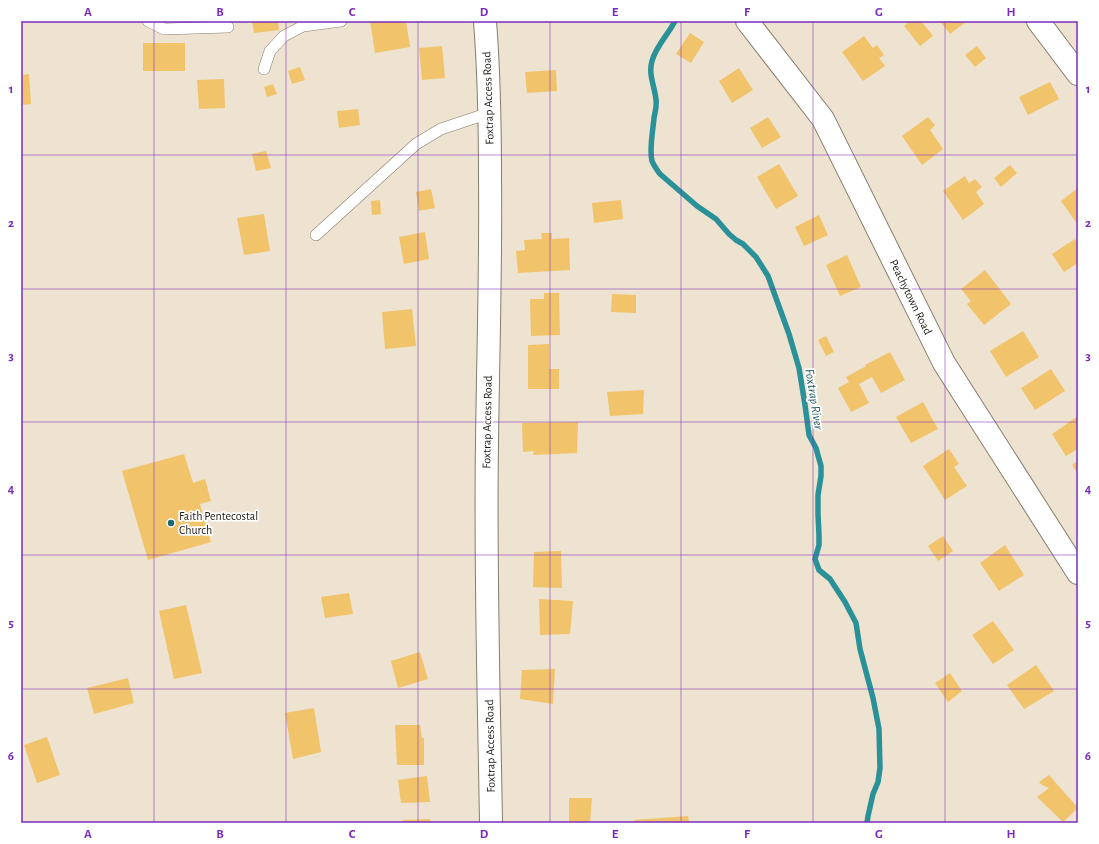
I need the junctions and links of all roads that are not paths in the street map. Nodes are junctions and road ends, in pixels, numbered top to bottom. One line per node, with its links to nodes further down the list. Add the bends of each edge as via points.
1 (148, 21): 6 (lane, via 164,29)
2 (340, 21): 7 (lane, via 303,26 284,36 270,51)
3 (485, 21): 9 (main road, Foxtrap Access Road)
4 (746, 21): 11 (main road, Peachytown Road, via 823,119 944,363)
5 (1038, 21): 8 (main road)
6 (228, 27)
7 (264, 69)
8 (1078, 74)
9 (489, 113): 10 (lane, via 441,128 416,144); 12 (main road, Foxtrap Access Road, via 491,259 486,498)
10 (316, 235)
11 (1078, 573)
12 (492, 823)

